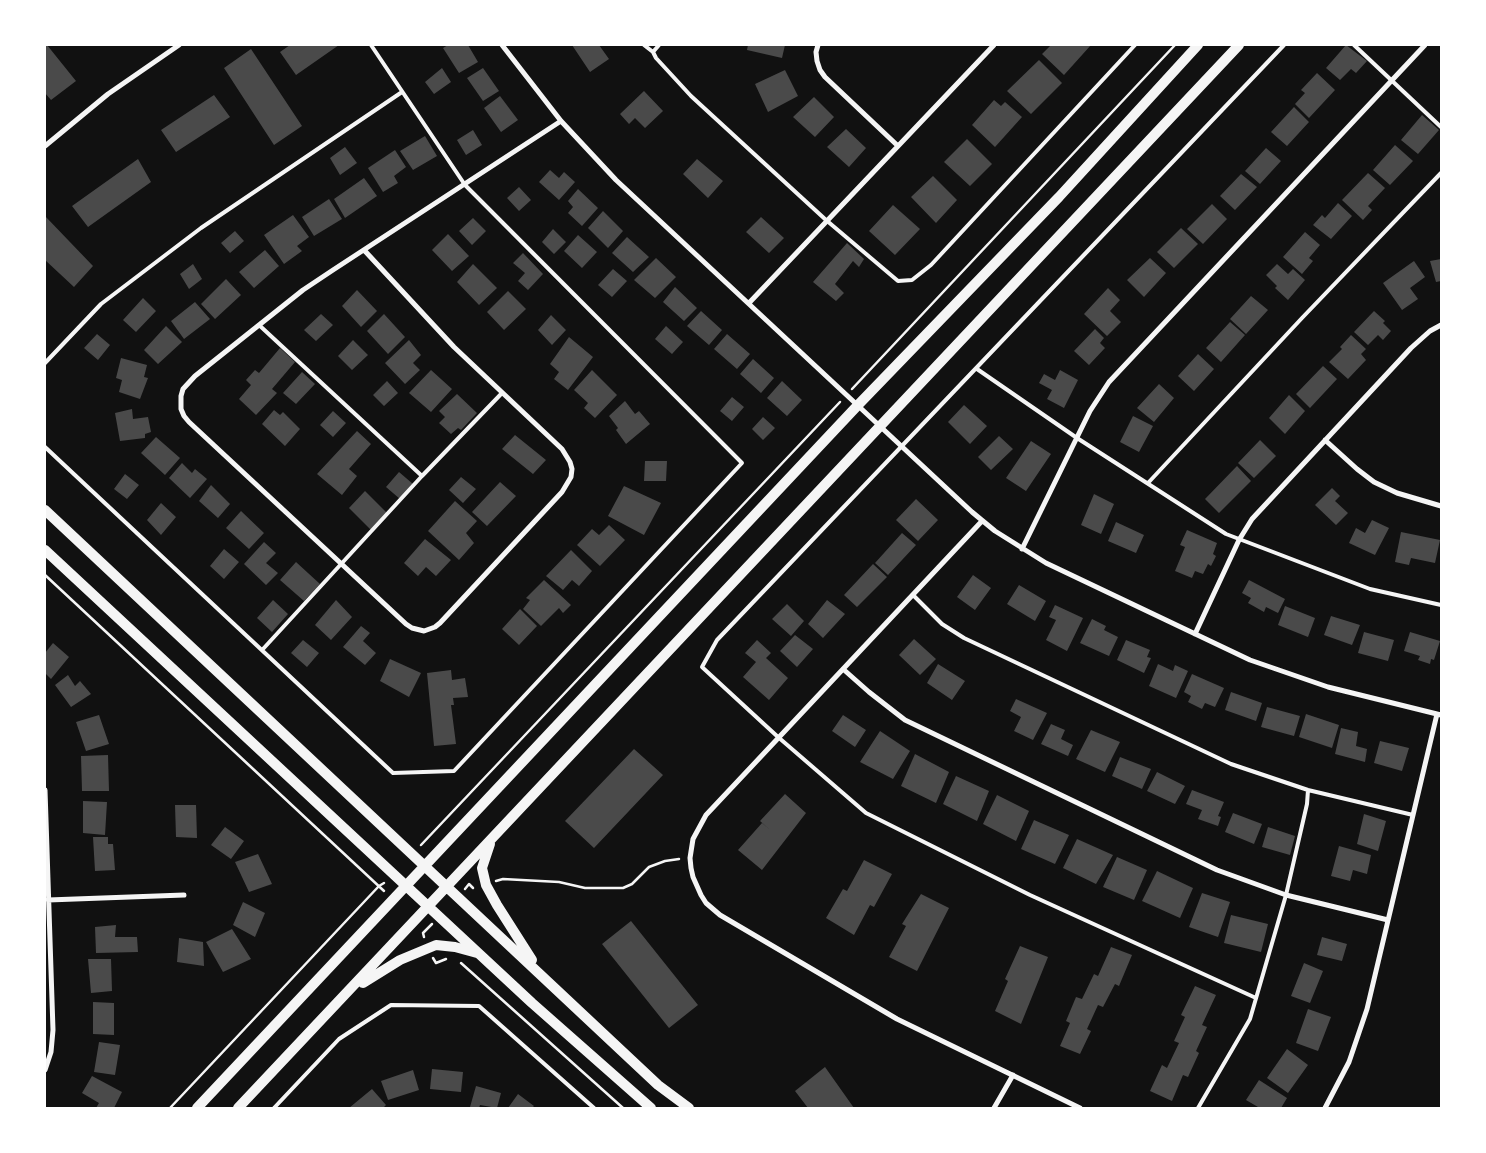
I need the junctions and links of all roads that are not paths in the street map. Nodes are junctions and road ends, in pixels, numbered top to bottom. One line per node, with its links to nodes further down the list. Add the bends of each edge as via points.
1 (179, 45): 19 (street, via 102,98)
2 (371, 45): 16 (lane)
3 (502, 45): 17 (street)
4 (644, 45): 14 (lane)
5 (659, 45): 14 (lane)
6 (818, 45): 20 (street, via 817,61 825,77)
7 (994, 45): 20 (street)
8 (1135, 45): 23 (lane, via 931,265 912,280 898,281)
9 (1198, 45): 31 (main road, via 1059,197)
10 (1239, 45): 32 (main road)
11 (1284, 45): 29 (lane)
12 (1354, 45): 15 (lane)
13 (1425, 45): 15 (street)
14 (653, 52): 23 (lane, via 691,96)
15 (1392, 81): 18 (lane); 33 (street, via 1123,366 1099,397)
16 (402, 92): 22 (lane); 28 (lane, via 201,228 124,286 101,304)
17 (561, 121): 22 (street); 25 (street, via 616,180)
18 (1441, 127)
19 (45, 146)
20 (898, 146): 23 (street)
21 (1441, 174): 38 (lane)
22 (465, 185): 24 (street); 49 (lane, via 742,463 454,771 393,773)
23 (826, 220): 25 (street)
24 (364, 250): 26 (street, via 303,290); 30 (street, via 454,347)
25 (749, 303): 31 (street)
26 (259, 325): 37 (lane); 45 (street, via 188,383 181,396 181,409 189,422)
27 (1441, 325): 34 (street, via 1410,348)
28 (45, 363)
29 (977, 369): 33 (lane); 35 (lane)
30 (502, 393): 37 (lane); 45 (street, via 562,449 572,468 571,477 562,492 440,623 424,630 412,628)
31 (858, 405): 32 (street); 57 (main road)
32 (880, 426): 35 (street); 56 (main road)
33 (1076, 438): 38 (lane); 43 (street)
34 (1325, 440): 39 (street, via 1374,482 1397,493); 42 (street, via 1257,513)
35 (902, 446): 41 (street); 52 (lane, via 717,640 702,667)
36 (45, 447): 49 (lane)
37 (422, 476): 45 (lane)
38 (1148, 483): 42 (lane)
39 (1441, 506)
40 (45, 510): 57 (main road)
41 (982, 521): 43 (street); 46 (street)
42 (1239, 540): 47 (lane, via 1370,589); 48 (street)
43 (1022, 549): 48 (street)
44 (45, 550): 58 (main road)
45 (342, 564): 49 (lane)
46 (913, 595): 50 (street); 54 (lane, via 942,624 964,638 1232,764)
47 (1441, 605)
48 (1195, 634): 51 (street, via 1293,676)
49 (262, 649)
50 (844, 668): 52 (street); 61 (street, via 890,710 923,730 1217,870)
51 (1439, 714): 55 (street)
52 (778, 737): 68 (lane, via 866,813 1030,895); 70 (street, via 700,822 690,858 692,877 706,903 720,915 897,1019)
53 (45, 790): 62 (street)
54 (1308, 790): 55 (lane); 61 (lane)
55 (1414, 815): 64 (street)
56 (494, 837): 59 (main road); 66 (main road, via 482,868 486,885)
57 (425, 866): 58 (main road); 59 (main road)
58 (407, 885): 63 (main road); 71 (main road)
59 (447, 886): 63 (main road); 66 (main road)
60 (184, 895): 62 (street)
61 (1286, 895): 64 (street); 68 (lane)
62 (48, 900): 69 (street, via 53,1030)
63 (428, 905): 65 (main road); 67 (main road)
64 (1388, 920): 80 (street, via 1367,1009 1349,1062)
65 (482, 955): 67 (main road, via 436,944 375,974); 75 (main road)
66 (543, 975): 76 (main road, via 658,1085)
67 (344, 997): 72 (main road)
68 (1256, 998): 79 (lane, via 1250,1019)
69 (45, 1070)
70 (1013, 1075): 77 (street); 78 (street)
71 (198, 1108)
72 (238, 1108)
73 (274, 1108): 74 (lane, via 339,1038 391,1005 478,1006)
74 (594, 1108)
75 (651, 1108)
76 (689, 1108)
77 (994, 1108)
78 (1080, 1108)
79 (1198, 1108)
80 (1325, 1108)

